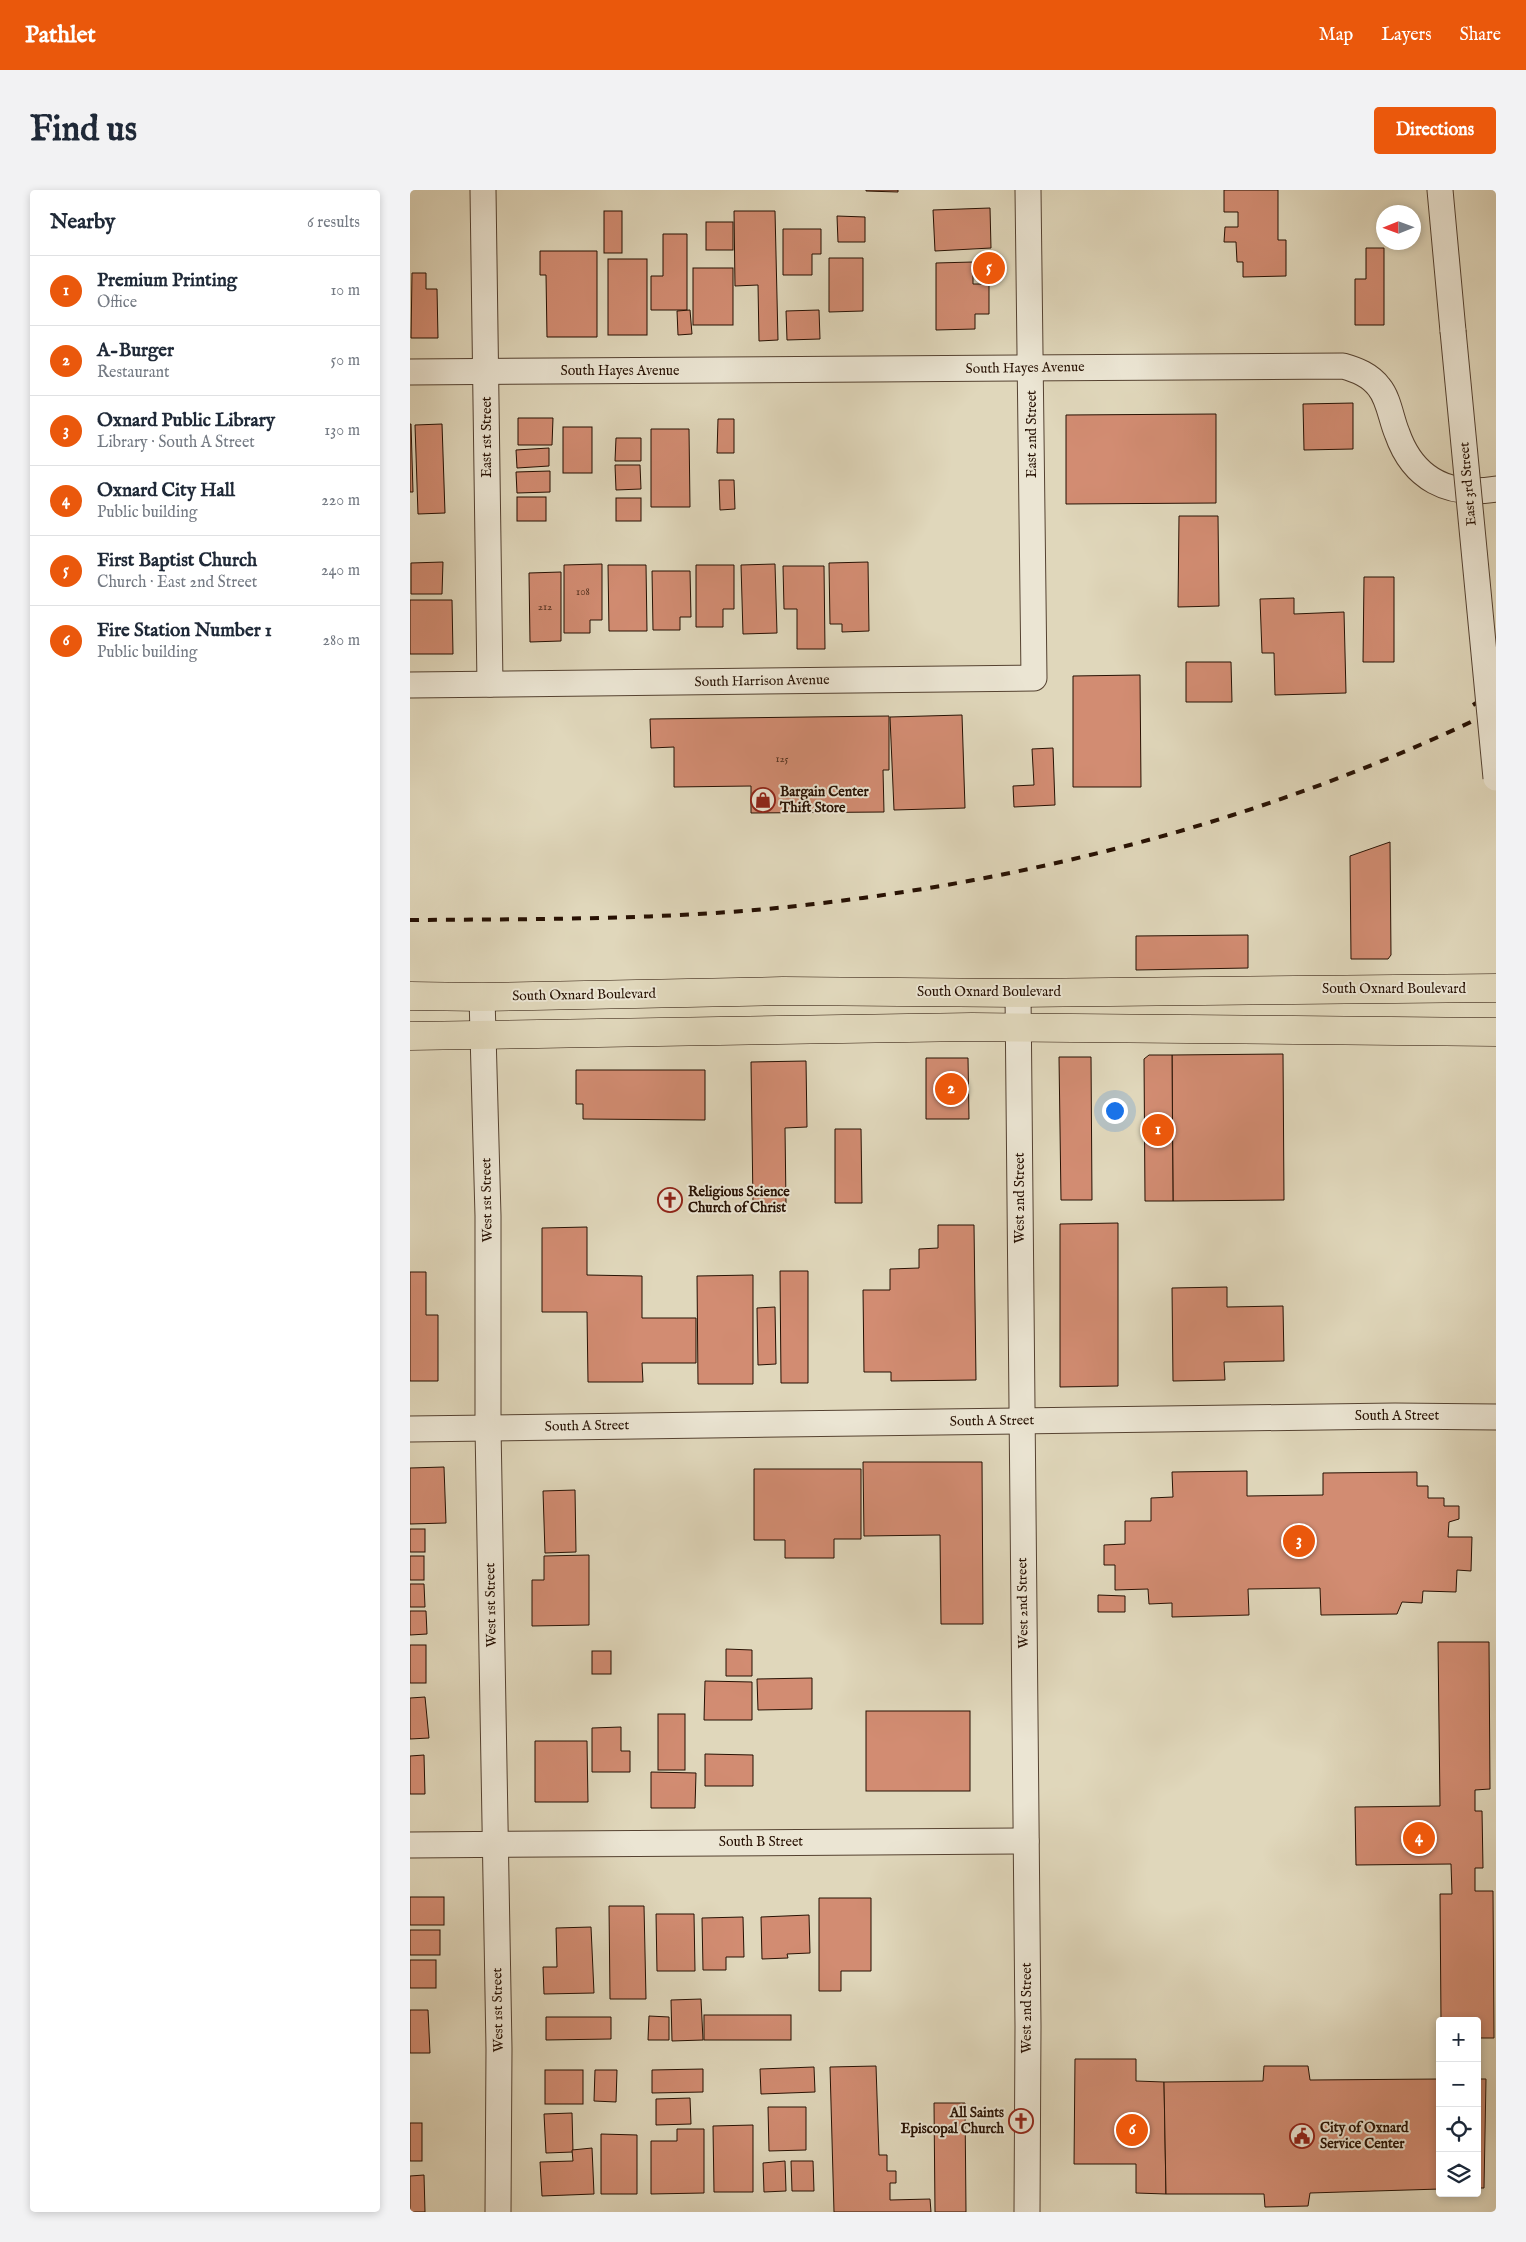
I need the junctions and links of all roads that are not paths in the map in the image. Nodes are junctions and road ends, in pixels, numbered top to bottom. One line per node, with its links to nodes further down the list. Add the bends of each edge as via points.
1 (483, 190): 5 (street, East 1st Street)
2 (1028, 190): 4 (street, East 2nd Street)
3 (1440, 190): 11 (street, East 3rd Street, bridge)
4 (1031, 369): 5 (street, South Hayes Avenue); 7 (street, South Hayes Avenue, via 1343,366 1368,375 1380,387 1406,456 1420,472 1438,484 1456,490); 8 (street, East 2nd Street)
5 (487, 371): 6 (street, South Hayes Avenue); 9 (street, East 1st Street)
6 (410, 372)
7 (1496, 489)
8 (1034, 678): 9 (street, South Harrison Avenue)
9 (490, 684): 10 (street, South Harrison Avenue)
10 (410, 685)
11 (1496, 778)
12 (1496, 988): 13 (main road, South Oxnard Boulevard)
13 (1018, 993): 15 (main road, South Oxnard Boulevard, via 783,991); 16 (street, West 2nd Street)
14 (410, 996): 15 (main road, South Oxnard Boulevard)
15 (482, 997): 18 (street, West 1st Street)
16 (1019, 1028): 17 (main road); 18 (main road); 21 (street, West 2nd Street)
17 (1496, 1032)
18 (482, 1035): 19 (main road); 22 (street, West 1st Street, via 488,1216)
19 (410, 1036)
20 (1496, 1417): 21 (street, South A Street)
21 (1022, 1421): 22 (street, South A Street); 24 (street, West 2nd Street)
22 (488, 1427): 23 (street, South A Street); 25 (street, West 1st Street)
23 (410, 1429)
24 (1026, 1841): 25 (street, South B Street); 28 (street, West 2nd Street)
25 (496, 1843): 26 (street, South B Street); 27 (street, West 1st Street)
26 (410, 1845)
27 (498, 2212)
28 (1027, 2212)

